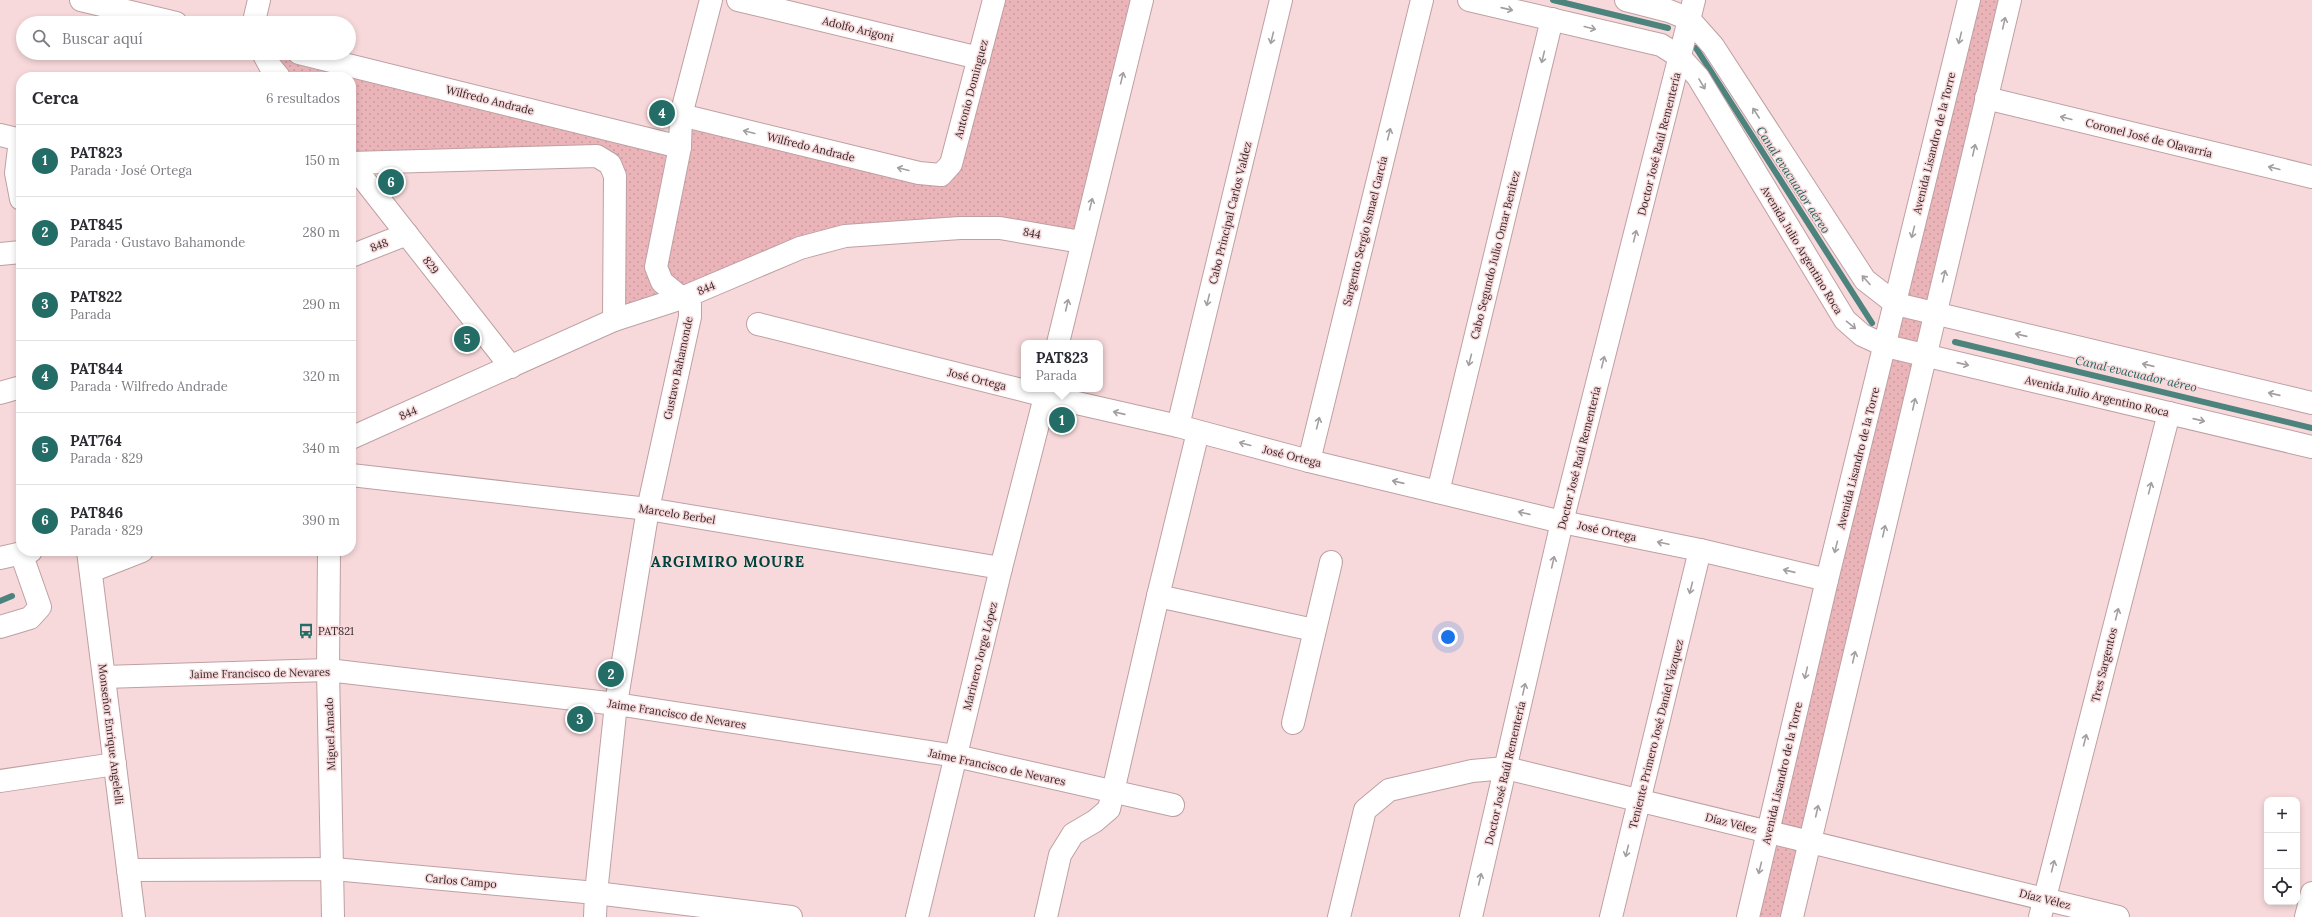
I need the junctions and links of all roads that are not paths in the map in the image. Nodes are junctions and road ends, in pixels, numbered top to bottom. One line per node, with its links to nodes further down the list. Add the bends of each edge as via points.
1 (81, 0): 14 (street)
2 (259, 0): 15 (street)
3 (711, 0): 21 (street, Gustavo Bahamonde)
4 (738, 0): 17 (street, Adolfo Arigoni)
5 (994, 0): 17 (street, Antonio Dominguez)
6 (1142, 0): 30 (street, one-way to 6)
7 (1281, 0): 49 (street, Cabo Principal Carlos Valdez, one-way to 49)
8 (1422, 0): 53 (street, Sargento Sergio Ismael García, one-way to 8)
9 (1469, 0): 16 (street, Avenida Julio Argentino Roca, one-way to 16)
10 (1626, 0): 13 (street, via 1669,11)
11 (1969, 0): 35 (street, Avenida Lisandro de la Torre, one-way to 35)
12 (2010, 0): 20 (street, one-way to 12)
13 (1692, 10): 18 (street, Doctor José Raúl Rementería); 35 (street, one-way to 13, via 1865,280)
14 (147, 16)
15 (255, 16)
16 (1552, 19): 18 (street, Avenida Julio Argentino Roca, one-way to 18, via 1661,45); 55 (street, Cabo Segundo Julio Omar Benítez, one-way to 55)
17 (979, 58): 27 (street, Antonio Dominguez, via 951,164)
18 (1680, 58): 40 (street, Avenida Julio Argentino Roca, one-way to 40, via 1698,77 1845,320 1862,335); 57 (street, Doctor José Raúl Rementería, one-way to 18)
19 (327, 60): 23 (street, Wilfredo Andrade)
20 (1986, 98): 28 (street, Coronel José de Olavarría, one-way to 20); 36 (street, one-way to 20)
21 (681, 115): 23 (street, Gustavo Bahamonde); 27 (street, Wilfredo Andrade, one-way to 21, via 919,173)
22 (14, 138): 26 (street)
23 (680, 147): 34 (street, Gustavo Bahamonde, via 656,267 662,282)
24 (356, 163): 37 (street, via 597,156 610,164 615,176)
25 (356, 169): 29 (street, 829)
26 (16, 173)
27 (941, 174)
28 (2312, 177)
29 (407, 234): 33 (street, 848); 42 (street, 829)
30 (1081, 242): 34 (street, 844, via 1000,228 960,228 845,236 800,248); 39 (street, one-way to 30)
31 (16, 252): 32 (street)
32 (0, 254)
33 (356, 254)
34 (682, 298): 37 (street, 844); 56 (street, Gustavo Bahamonde, via 690,305 690,317)
35 (1896, 304): 36 (street); 40 (street, Avenida Lisandro de la Torre)
36 (1935, 314): 41 (street); 47 (street, one-way to 36)
37 (614, 320): 42 (street, 844)
38 (758, 324): 43 (street, José Ortega)
39 (1059, 340)
40 (1886, 346): 41 (street, Avenida Julio Argentino Roca); 65 (street, Avenida Lisandro de la Torre, one-way to 65)
41 (1925, 355): 48 (street, Avenida Julio Argentino Roca, one-way to 48); 81 (street, one-way to 41)
42 (511, 367): 51 (street, 844)
43 (1021, 387)
44 (16, 388): 45 (street)
45 (0, 393)
46 (1047, 393): 49 (street, José Ortega, one-way to 46); 64 (street, Marinero Jorge López)
47 (2312, 403)
48 (2169, 413): 52 (street, Avenida Julio Argentino Roca, one-way to 52); 86 (street, Tres Sargentos, one-way to 48)
49 (1178, 426): 50 (street, José Ortega)
50 (1198, 432): 53 (street, José Ortega, one-way to 50); 66 (street)
51 (356, 436)
52 (2312, 447)
53 (1309, 461): 55 (street, José Ortega, one-way to 53)
54 (356, 475): 56 (street, Marcelo Berbel)
55 (1438, 492): 57 (street, José Ortega, one-way to 55)
56 (648, 509): 64 (street, Marcelo Berbel); 71 (street, Gustavo Bahamonde)
57 (1562, 522): 58 (street, José Ortega, one-way to 57); 75 (street, Doctor José Raúl Rementería, one-way to 57)
58 (1700, 550): 65 (street, José Ortega, one-way to 58); 78 (street, Teniente Primero José Daniel Vázquez, one-way to 78)
59 (18, 556): 67 (street, via 40,607 30,618)
60 (116, 556): 62 (street)
61 (329, 556): 69 (street, Miguel Amado)
62 (90, 561): 70 (street, Monseñor Enrique Angelelli)
63 (1331, 562): 68 (street)
64 (1001, 568): 73 (street, Marinero Jorge López)
65 (1827, 580): 80 (street, Avenida Lisandro de la Torre, one-way to 80)
66 (1158, 596): 68 (street); 77 (street)
67 (0, 627)
68 (1314, 630): 72 (street)
69 (328, 670): 70 (street, Jaime Francisco de Nevares); 71 (street, Jaime Francisco de Nevares); 82 (street, Miguel Amado)
70 (104, 677): 74 (street, Monseñor Enrique Angelelli)
71 (616, 704): 73 (street, Jaime Francisco de Nevares); 84 (street, Gustavo Bahamonde)
72 (1293, 723)
73 (956, 756): 77 (street, Jaime Francisco de Nevares); 91 (street, Marinero Jorge López)
74 (115, 764): 76 (street); 83 (street, Monseñor Enrique Angelelli)
75 (1506, 768): 78 (street, Díaz Vélez); 93 (street, Díaz Vélez, via 1472,771 1389,790 1366,810); 94 (street, Doctor José Raúl Rementería, one-way to 75)
76 (0, 781)
77 (1113, 791): 79 (street, Jaime Francisco de Nevares); 92 (street, via 1109,809 1073,834 1060,855)
78 (1640, 800): 80 (street, Díaz Vélez); 95 (street, Teniente Primero José Daniel Vázquez, one-way to 95)
79 (1173, 805)
80 (1769, 832): 81 (street, Díaz Vélez); 96 (street, Avenida Lisandro de la Torre, one-way to 96)
81 (1810, 842): 86 (street, Díaz Vélez); 97 (street)
82 (334, 869): 83 (street, Carlos Campo); 84 (street, Carlos Campo); 88 (street, Miguel Amado)
83 (128, 870): 87 (street, Monseñor Enrique Angelelli)
84 (596, 893): 89 (street, Gustavo Bahamonde); 90 (street, Carlos Campo)
85 (2312, 893): 99 (street)
86 (2042, 908): 98 (street, Díaz Vélez)
87 (134, 917)
88 (333, 917)
89 (595, 917)
90 (791, 917)
91 (917, 917)
92 (1046, 917)
93 (1339, 917)
94 (1471, 917)
95 (1611, 917)
96 (1748, 917)
97 (1792, 917)
98 (2118, 917)
99 (2306, 917)

